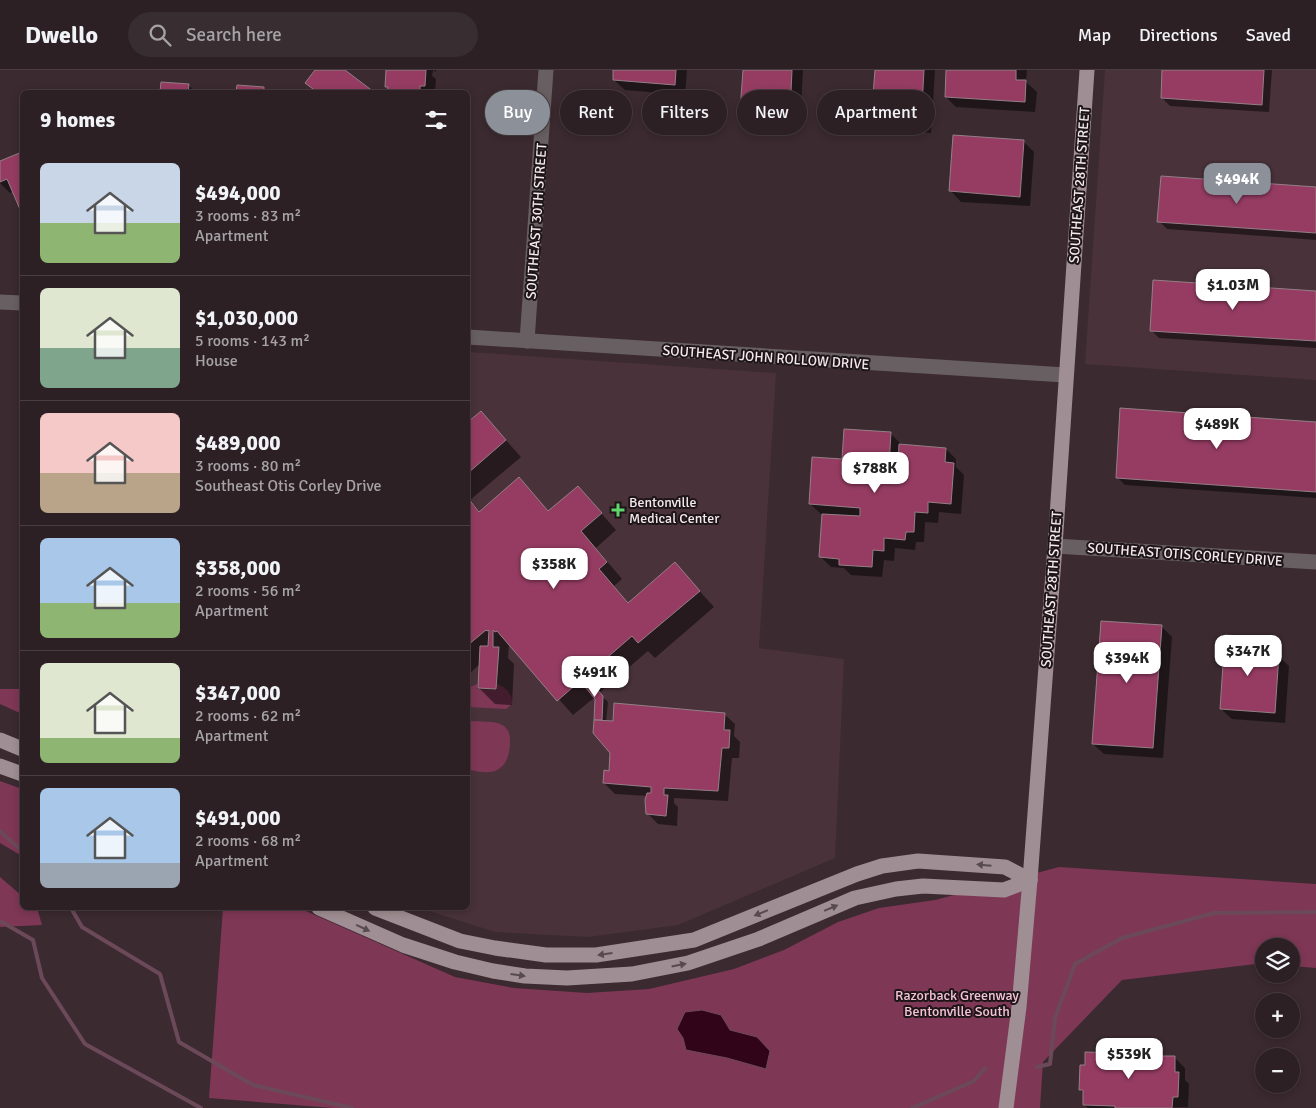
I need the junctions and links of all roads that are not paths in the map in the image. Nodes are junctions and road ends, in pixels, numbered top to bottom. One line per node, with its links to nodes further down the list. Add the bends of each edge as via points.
1 (546, 70): 6 (street, SOUTHEAST 30TH STREET)
2 (1087, 70): 7 (main road, SOUTHEAST 28TH STREET)
3 (0, 302): 4 (street)
4 (20, 303)
5 (470, 336): 6 (street, SOUTHEAST JOHN ROLLOW DRIVE)
6 (528, 342): 7 (street, SOUTHEAST JOHN ROLLOW DRIVE)
7 (1065, 375): 8 (main road, SOUTHEAST 28TH STREET)
8 (1055, 546): 9 (street, SOUTHEAST OTIS CORLEY DRIVE); 14 (main road, SOUTHEAST 28TH STREET)
9 (1316, 562)
10 (0, 740): 11 (main road)
11 (20, 748)
12 (0, 766): 13 (main road)
13 (20, 773)
14 (1030, 880): 15 (main road, one-way to 14, via 403,945 455,962 526,976 567,978 632,974 688,963 759,939 855,898 896,889 923,886 1004,890); 16 (main road, one-way to 16, via 1005,867 918,861 882,866 694,940 596,955 537,954 460,941); 17 (main road, SOUTHEAST 28TH STREET)
15 (324, 910)
16 (380, 910)
17 (1006, 1108)

